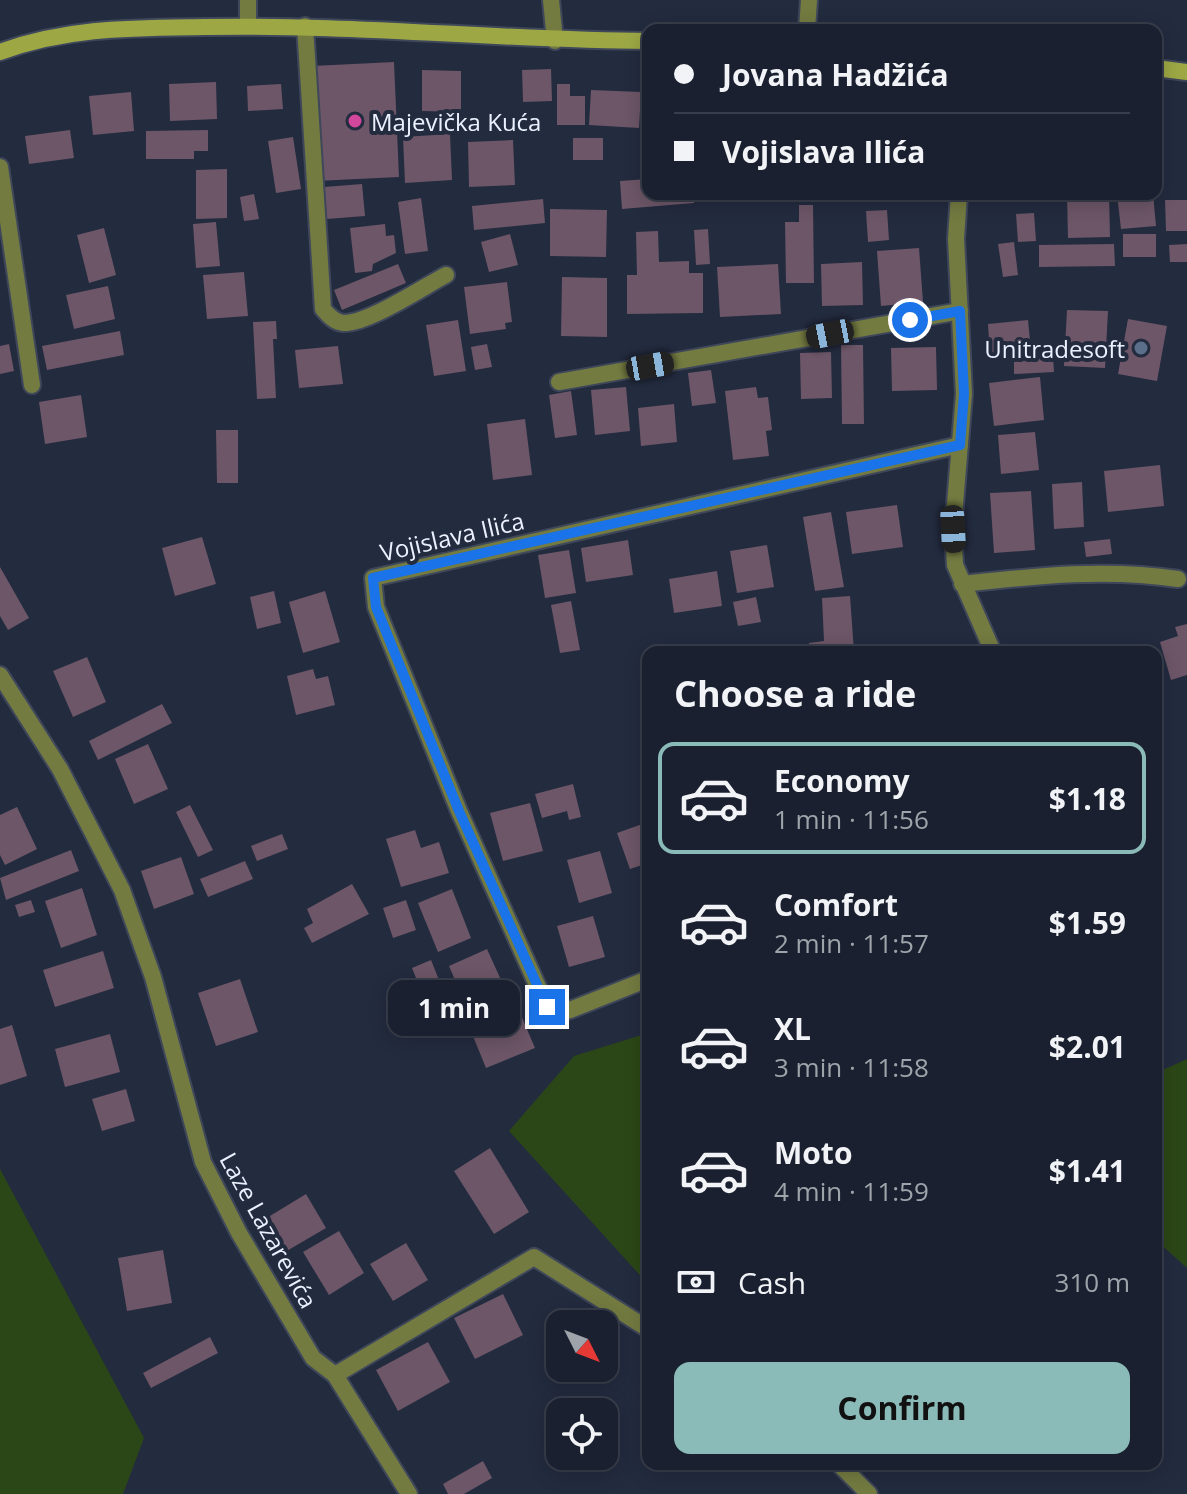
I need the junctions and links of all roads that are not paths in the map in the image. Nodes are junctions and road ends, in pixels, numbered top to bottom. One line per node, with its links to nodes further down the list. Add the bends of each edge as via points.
1 (248, 0): 5 (street)
2 (551, 0): 7 (street)
3 (809, 0): 4 (street)
4 (807, 24)
5 (248, 26): 6 (main road); 9 (main road, via 84,30)
6 (305, 26): 7 (main road); 14 (street, via 323,309 343,323)
7 (555, 41): 8 (main road)
8 (642, 41)
9 (0, 52)
10 (1162, 69): 11 (main road)
11 (1187, 72)
12 (0, 167): 17 (street)
13 (959, 200): 15 (street)
14 (446, 275)
15 (960, 311): 16 (street); 18 (street)
16 (559, 382)
17 (32, 385)
18 (960, 445): 20 (street, via 953,529); 23 (street, Vojislava Ilića, via 373,578 376,607 547,1007 570,1010)
19 (1178, 579): 20 (street, via 1125,571 1068,572)
20 (962, 584): 21 (street)
21 (990, 646)
22 (0, 675): 25 (street, Laze Lazarevića, via 60,769 122,890 153,977 203,1162 313,1358)
23 (642, 981)
24 (642, 1325): 25 (street, via 534,1257)
25 (335, 1375): 27 (street, Laze Lazarevića)
26 (845, 1470): 28 (street)
27 (409, 1494)
28 (869, 1494)

